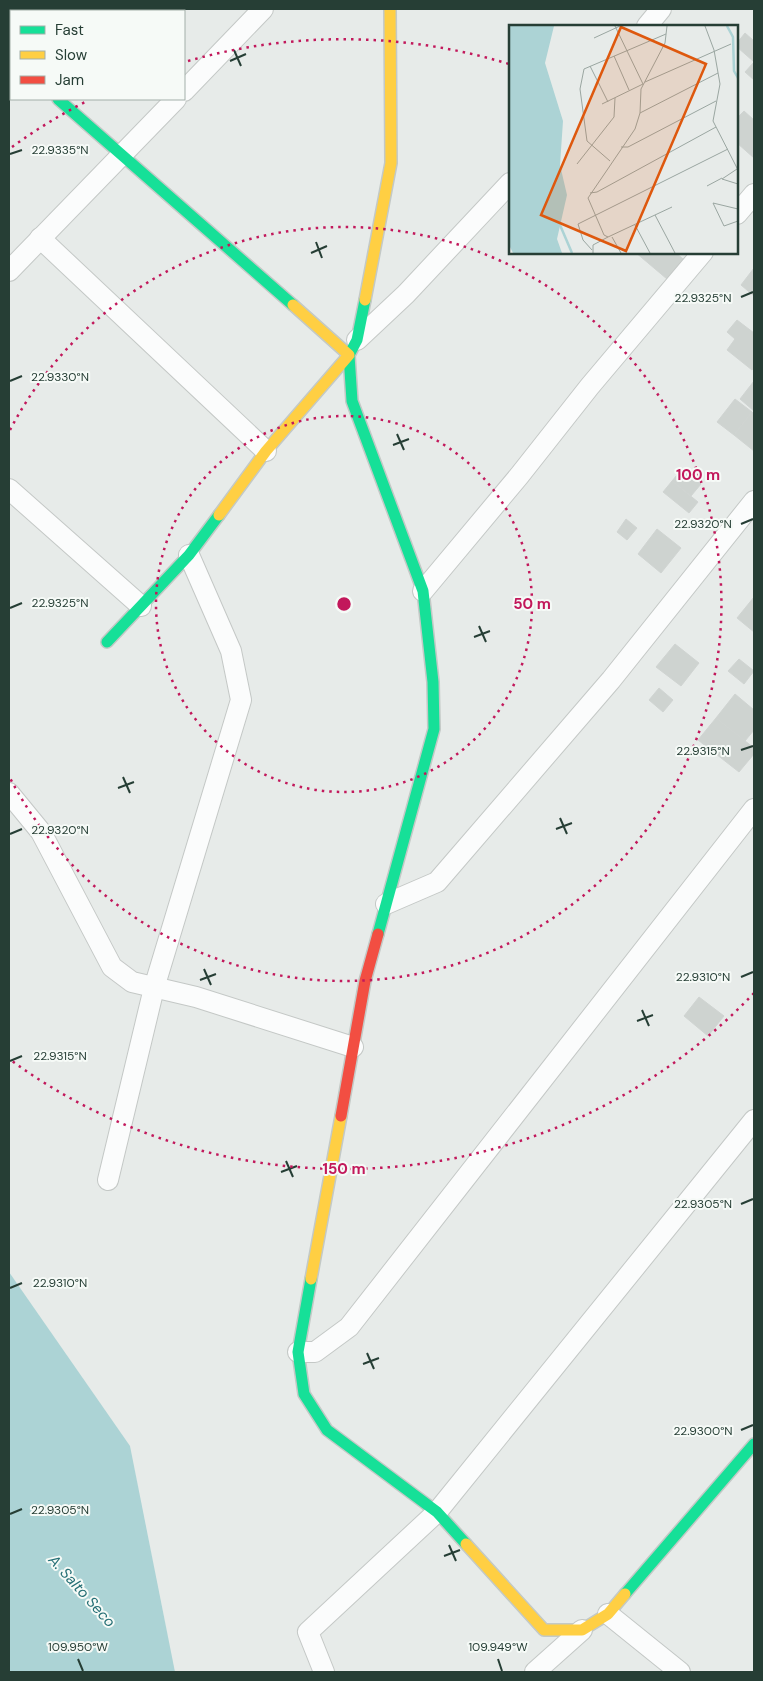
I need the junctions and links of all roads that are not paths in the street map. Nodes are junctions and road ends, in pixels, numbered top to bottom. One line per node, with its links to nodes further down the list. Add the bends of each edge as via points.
1 (263, 9): 5 (street)
2 (390, 9): 15 (street, via 391,163)
3 (661, 9): 4 (street)
4 (648, 25)
5 (185, 90)
6 (59, 100): 8 (street)
7 (175, 100): 8 (street)
8 (122, 156): 12 (street); 15 (street)
9 (509, 183): 15 (street)
10 (754, 194): 11 (street)
11 (738, 213)
12 (40, 238): 14 (street); 16 (street)
13 (701, 254): 20 (street)
14 (9, 271)
15 (353, 347): 16 (street); 20 (street, via 352,401)
16 (266, 451): 19 (street)
17 (9, 489): 21 (street)
18 (754, 501): 25 (street, via 611,680 437,882)
19 (189, 555): 21 (street); 26 (street, via 231,651 241,700)
20 (423, 591): 25 (street, via 433,682 434,729)
21 (141, 606): 22 (street)
22 (107, 642)
23 (9, 793): 26 (street, via 41,832 112,967 132,982)
24 (754, 809): 30 (street, via 349,1326 315,1352)
25 (386, 904): 27 (street, via 365,981)
26 (154, 988): 27 (street); 29 (street)
27 (353, 1047): 30 (street)
28 (754, 1120): 32 (street)
29 (108, 1180)
30 (298, 1352): 32 (street, via 304,1394 327,1430)
31 (751, 1454): 33 (street)
32 (436, 1512): 34 (street, via 544,1630); 35 (street, via 308,1632)
33 (608, 1614): 34 (street); 37 (street)
34 (582, 1630): 36 (street)
35 (324, 1672)
36 (535, 1672)
37 (680, 1672)

